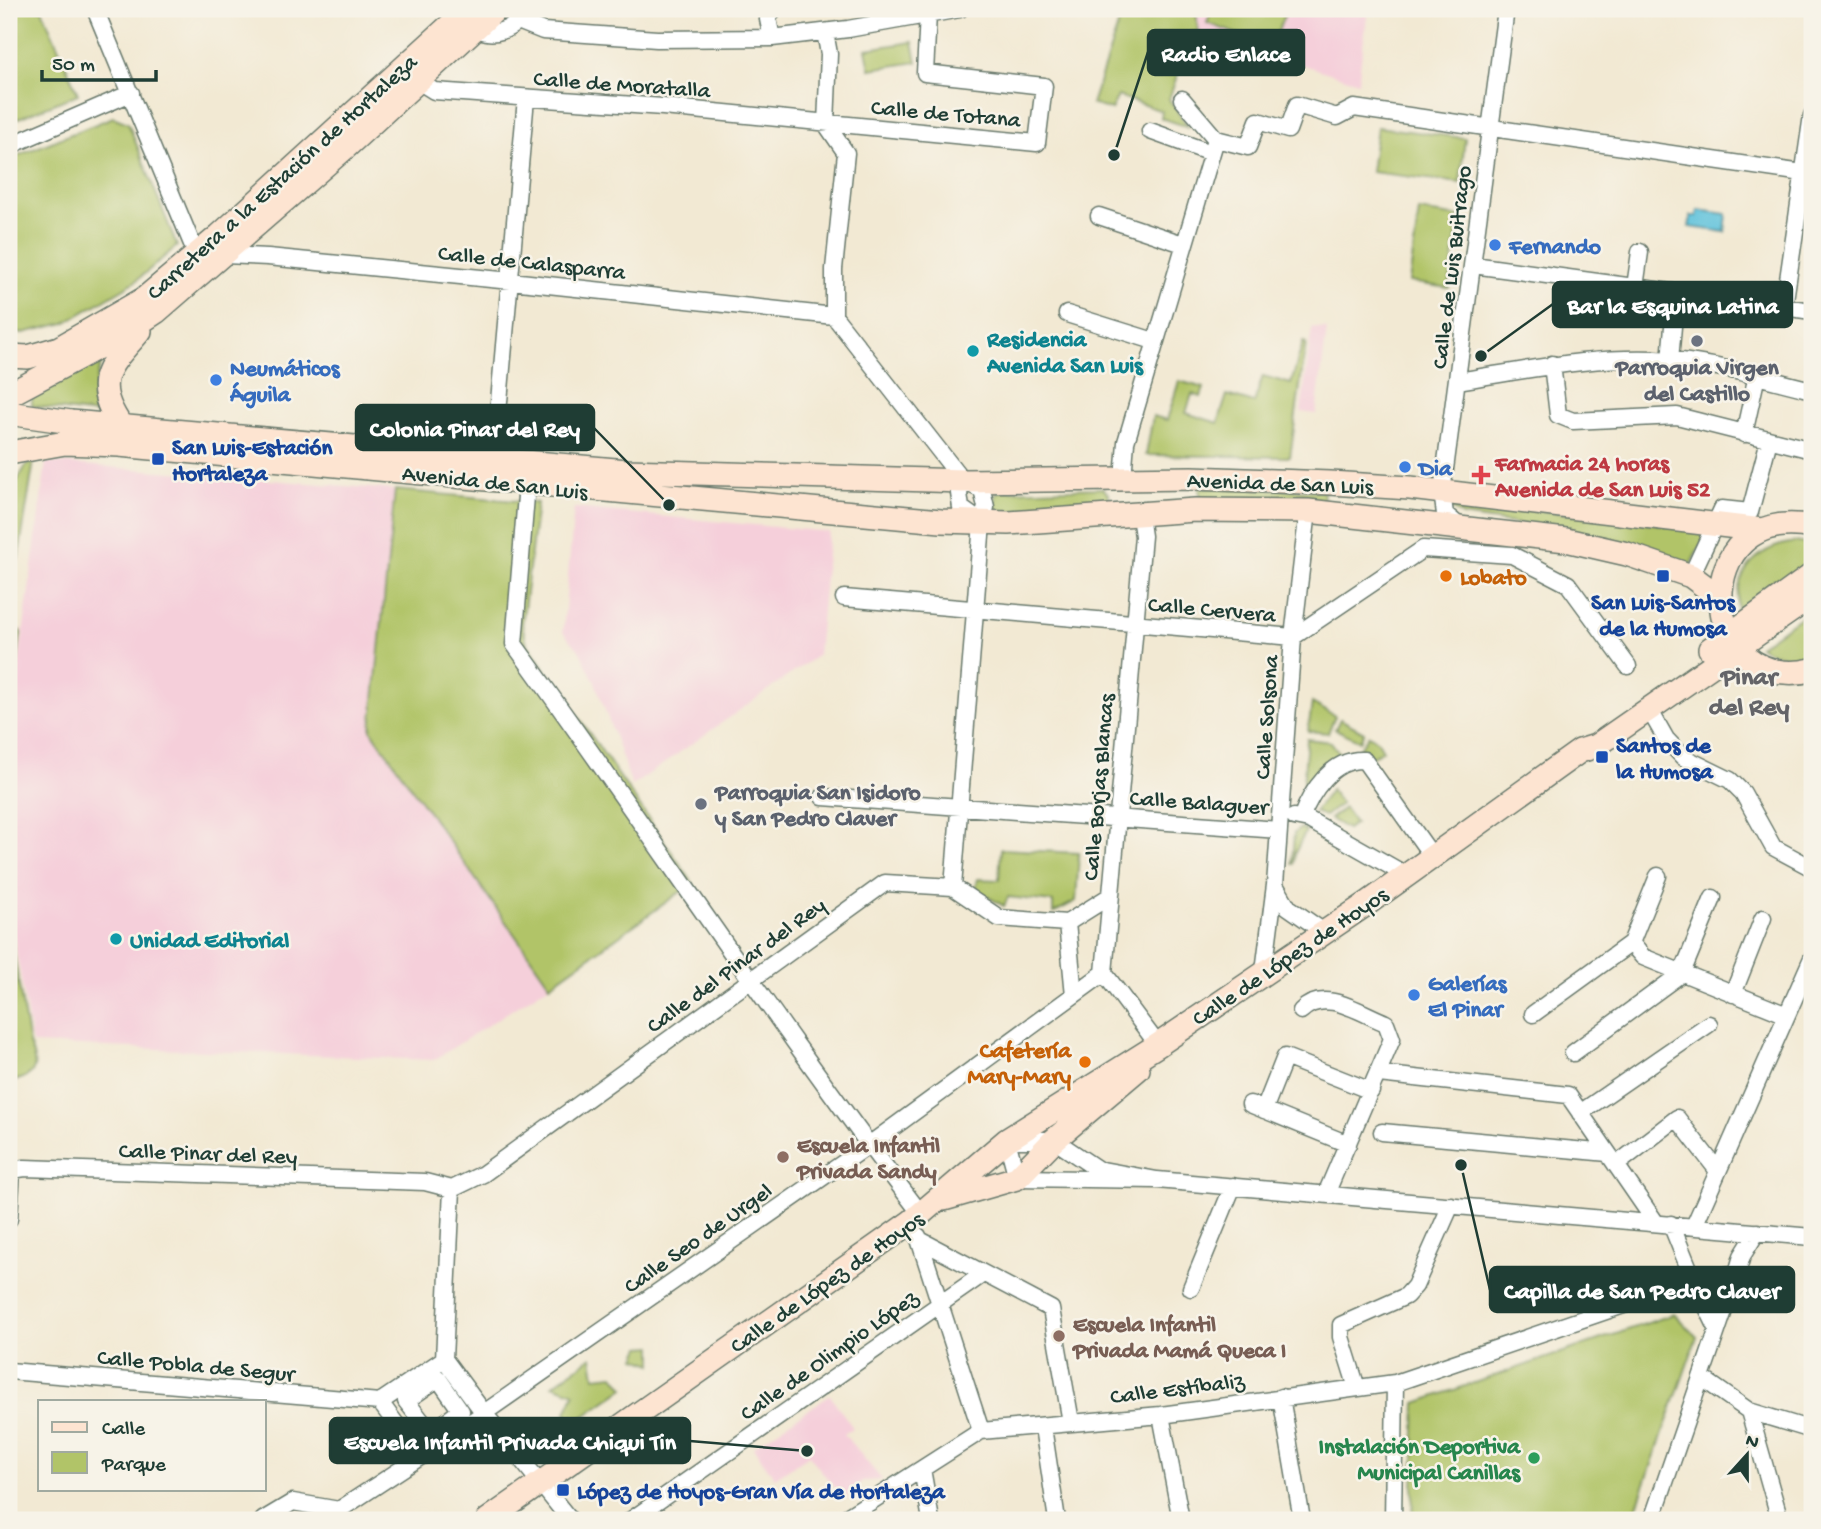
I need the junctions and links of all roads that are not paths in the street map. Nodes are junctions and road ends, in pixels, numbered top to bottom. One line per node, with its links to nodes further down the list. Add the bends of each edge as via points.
1 (95, 9): 12 (street)
2 (496, 9): 6 (street, Carretera a la Estación de Hortaleza)
3 (773, 9): 10 (street, via 768,19)
4 (960, 9): 8 (street)
5 (1506, 9): 18 (street, Calle de Luis Buitrago)
6 (466, 15): 7 (street, via 498,32); 11 (street, Carretera a la Estación de Hortaleza); 28 (street, Carretera a la Estación de Hortaleza)
7 (521, 15): 10 (street, via 543,31 657,39)
8 (928, 15): 9 (street); 17 (street, Calle de Totana, via 925,73 1044,86 1037,143)
9 (825, 32): 10 (street); 17 (street, via 829,54)
10 (772, 38)
11 (418, 81): 13 (street, Calle de Moratalla, via 434,91); 27 (street, Carretera a la Estación de Hortaleza)
12 (131, 93): 20 (street); 28 (street)
13 (526, 98): 17 (street, Calle de Moratalla); 30 (street)
14 (1182, 99): 21 (street)
15 (1812, 116): 16 (street)
16 (1812, 121): 22 (street)
17 (826, 124): 37 (street, via 846,153)
18 (1491, 128): 21 (street, via 1354,107 1338,117 1297,105 1289,130 1258,121 1248,147); 22 (street); 29 (street, Calle de Luis Buitrago)
19 (1150, 131): 21 (street)
20 (9, 146)
21 (1213, 146): 25 (street)
22 (1803, 173): 24 (street)
23 (1099, 216): 25 (street)
24 (1805, 223): 33 (street)
25 (1184, 244): 38 (street)
26 (1640, 252): 31 (street)
27 (224, 255): 30 (street, Calle de Calasparra); 35 (street, Carretera a la Estación de Hortaleza)
28 (197, 256): 39 (street, Carretera a la Estación de Hortaleza, via 144,299 59,348 28,357)
29 (1472, 265): 31 (street); 43 (street, Calle de Luis Buitrago)
30 (511, 281): 37 (street, Calle de Calasparra); 52 (street)
31 (1635, 287): 32 (street)
32 (1676, 293): 33 (street); 40 (street)
33 (1784, 307): 34 (street)
34 (1812, 311)
35 (156, 312): 45 (street, Carretera a la Estación de Hortaleza); 46 (street, Carretera a la Estación de Hortaleza, via 110,365 105,379 108,406)
36 (1067, 314): 38 (street)
37 (834, 316): 54 (street)
38 (1154, 341): 53 (street, via 1126,442)
39 (9, 356)
40 (1670, 360): 41 (street); 42 (street)
41 (1552, 364): 43 (street); 47 (street, via 1558,415 1573,421 1677,416)
42 (1757, 375): 44 (street); 47 (street)
43 (1458, 381): 55 (street, Calle de Luis Buitrago)
44 (1812, 390)
45 (12, 397): 46 (street, Avenida de San Luis); 49 (street)
46 (121, 426): 52 (street, Avenida de San Luis)
47 (1744, 434): 48 (street)
48 (1769, 440): 50 (street); 60 (street, via 1750,512 1722,509)
49 (9, 446)
50 (1812, 450)
51 (9, 453): 59 (street, Avenida de San Luis, via 65,443 119,444)
52 (494, 458): 54 (street, Avenida de San Luis, via 627,471)
53 (1123, 478): 54 (street, Avenida de San Luis); 55 (street, Avenida de San Luis, via 1330,483)
54 (963, 481): 59 (street, via 961,508); 59 (street, via 982,491 986,507)
55 (1442, 492): 60 (street, Avenida de San Luis); 61 (street, via 1445,514)
56 (526, 496): 100 (street, via 513,644)
57 (1308, 510): 58 (street, Avenida de San Luis, via 1195,510); 61 (street, Avenida de San Luis); 73 (street, Calle Solsona)
58 (1140, 516): 59 (street, Avenida de San Luis); 72 (street, Calle Borjas Blancas, via 1143,536)
59 (982, 523): 71 (street)
60 (1716, 524): 63 (street, Avenida de San Luis); 67 (street)
61 (1458, 525): 64 (street, Avenida de San Luis)
62 (1812, 527): 63 (street, via 1793,523)
63 (1762, 530): 69 (street, via 1732,557)
64 (1534, 536): 65 (street); 67 (street, Avenida de San Luis, via 1627,554)
65 (1523, 560): 73 (street, Calle Cervera, via 1512,555 1423,549); 75 (street, Calle Cervera, via 1568,584)
66 (1812, 575): 74 (street)
67 (1691, 576): 69 (street, Avenida de San Luis)
68 (1812, 596): 74 (street)
69 (1719, 597): 74 (street, via 1721,616)
70 (844, 598): 71 (street, Calle Cervera)
71 (977, 608): 72 (street, Calle Cervera); 80 (street)
72 (1135, 624): 73 (street, Calle Cervera); 81 (street, Calle Borjas Blancas)
73 (1293, 637): 83 (street, Calle Solsona)
74 (1733, 641): 76 (street, via 1766,667); 77 (street); 78 (street, via 1590,737)
75 (1628, 666)
76 (1808, 678)
77 (1649, 709): 78 (street, via 1596,746); 85 (street, via 1683,757 1730,780 1743,793 1773,847)
78 (1580, 751): 84 (street, Calle de López de Hoyos)
79 (823, 797): 80 (street, Calle Balaguer)
80 (960, 807): 81 (street, Calle Balaguer); 89 (street)
81 (1119, 818): 83 (street, Calle Balaguer); 90 (street, Calle Borjas Blancas)
82 (1301, 818): 83 (street, Calle de López de Hoyos); 84 (street, via 1322,780 1352,760 1364,760); 86 (street, Calle de López de Hoyos)
83 (1280, 822): 88 (street, Calle Solsona)
84 (1432, 856): 86 (street, Calle de López de Hoyos)
85 (1812, 868)
86 (1406, 875): 94 (street, Calle de López de Hoyos)
87 (1658, 876): 95 (street)
88 (1275, 885): 94 (street, via 1288,907); 97 (street, Calle Solsona)
89 (953, 887): 93 (street, via 999,918); 100 (street, Calle del Pinar del Rey, via 885,883)
90 (1110, 896): 93 (street); 98 (street, Calle Borjas Blancas)
91 (1713, 898): 99 (street)
92 (1763, 918): 101 (street)
93 (1067, 923): 102 (street)
94 (1324, 932): 97 (street, Calle de López de Hoyos)
95 (1631, 943): 99 (street, via 1643,957); 104 (street)
96 (1812, 958): 105 (street)
97 (1264, 971): 107 (street, Calle de López de Hoyos)
98 (1104, 973): 102 (street, Calle Seo de Urgel); 107 (street)
99 (1682, 973): 101 (street); 108 (street)
100 (751, 981): 116 (street); 122 (street, Calle del Pinar del Rey, via 483,1174)
101 (1733, 994): 105 (street)
102 (1074, 995): 116 (street, Calle Seo de Urgel)
103 (1301, 1011): 109 (street, via 1310,1001 1325,999 1386,1023 1392,1039)
104 (1533, 1014)
105 (1787, 1015): 118 (street)
106 (1709, 1024): 111 (street)
107 (1158, 1045): 113 (street, Calle de López de Hoyos); 114 (street, via 1134,1074)
108 (1573, 1053)
109 (1379, 1074): 110 (street); 111 (street, via 1568,1095)
110 (1371, 1091): 115 (street); 115 (street, via 1285,1056 1257,1107)
111 (1580, 1113): 117 (street)
112 (1382, 1132): 117 (street)
113 (1007, 1140): 114 (street); 119 (street); 126 (street, Calle de López de Hoyos)
114 (1054, 1140): 119 (street); 120 (street, via 1097,1169)
115 (1348, 1144): 123 (street)
116 (869, 1145): 126 (street); 145 (street, Calle Seo de Urgel)
117 (1612, 1159): 118 (street, via 1676,1118); 127 (street)
118 (1718, 1171): 128 (street)
119 (1017, 1178): 120 (street); 126 (street)
120 (1157, 1180): 121 (street)
121 (1233, 1186): 123 (street); 134 (street)
122 (452, 1189): 125 (street, Calle Pinar del Rey, via 425,1182 25,1168 12,1170); 137 (street)
123 (1326, 1194): 124 (street)
124 (1451, 1205): 127 (street); 141 (street, via 1415,1286 1406,1296 1341,1325 1340,1336)
125 (9, 1219)
126 (922, 1219): 132 (street); 135 (street); 154 (street, Calle de López de Hoyos)
127 (1663, 1224): 128 (street); 133 (street)
128 (1694, 1226): 129 (street)
129 (1757, 1232): 130 (street); 131 (street)
130 (1812, 1237)
131 (1737, 1273): 133 (street, Calle Estíbaliz); 136 (street)
132 (983, 1274): 135 (street, Calle de Olimpio López); 148 (street, via 1051,1309)
133 (1694, 1280): 136 (street); 140 (street, Calle Estíbaliz)
134 (1191, 1288)
135 (940, 1304): 151 (street); 155 (street, Calle de Olimpio López)
136 (1717, 1328): 139 (street)
137 (444, 1359): 143 (street); 145 (street)
138 (9, 1371): 143 (street, Calle Pobla de Segur)
139 (1702, 1378): 144 (street); 165 (street)
140 (1395, 1383): 141 (street, Calle Estíbaliz); 164 (street)
141 (1357, 1388): 142 (street, Calle Estíbaliz)
142 (1281, 1397): 147 (street, Calle Estíbaliz); 163 (street)
143 (380, 1402): 152 (street)
144 (1749, 1411): 150 (street); 166 (street)
145 (484, 1413): 152 (street, Calle Seo de Urgel); 154 (street)
146 (457, 1415): 146 (street, via 461,1411 438,1378 406,1401 431,1433)
147 (1161, 1415): 148 (street, Calle Estíbaliz); 162 (street)
148 (1071, 1422): 149 (street, Calle Estíbaliz)
149 (1043, 1427): 151 (street, Calle Estíbaliz); 161 (street)
150 (1812, 1430)
151 (981, 1431): 153 (street, Calle Estíbaliz)
152 (420, 1458): 156 (street, via 339,1510 293,1502)
153 (922, 1469): 159 (street, Calle Estíbaliz); 160 (street)
154 (541, 1483): 157 (street, Calle de López de Hoyos); 158 (street)
155 (637, 1518)
156 (263, 1520)
157 (488, 1520)
158 (570, 1520)
159 (842, 1520)
160 (931, 1520)
161 (1057, 1520)
162 (1181, 1520)
163 (1302, 1520)
164 (1393, 1520)
165 (1652, 1520)
166 (1780, 1520)

